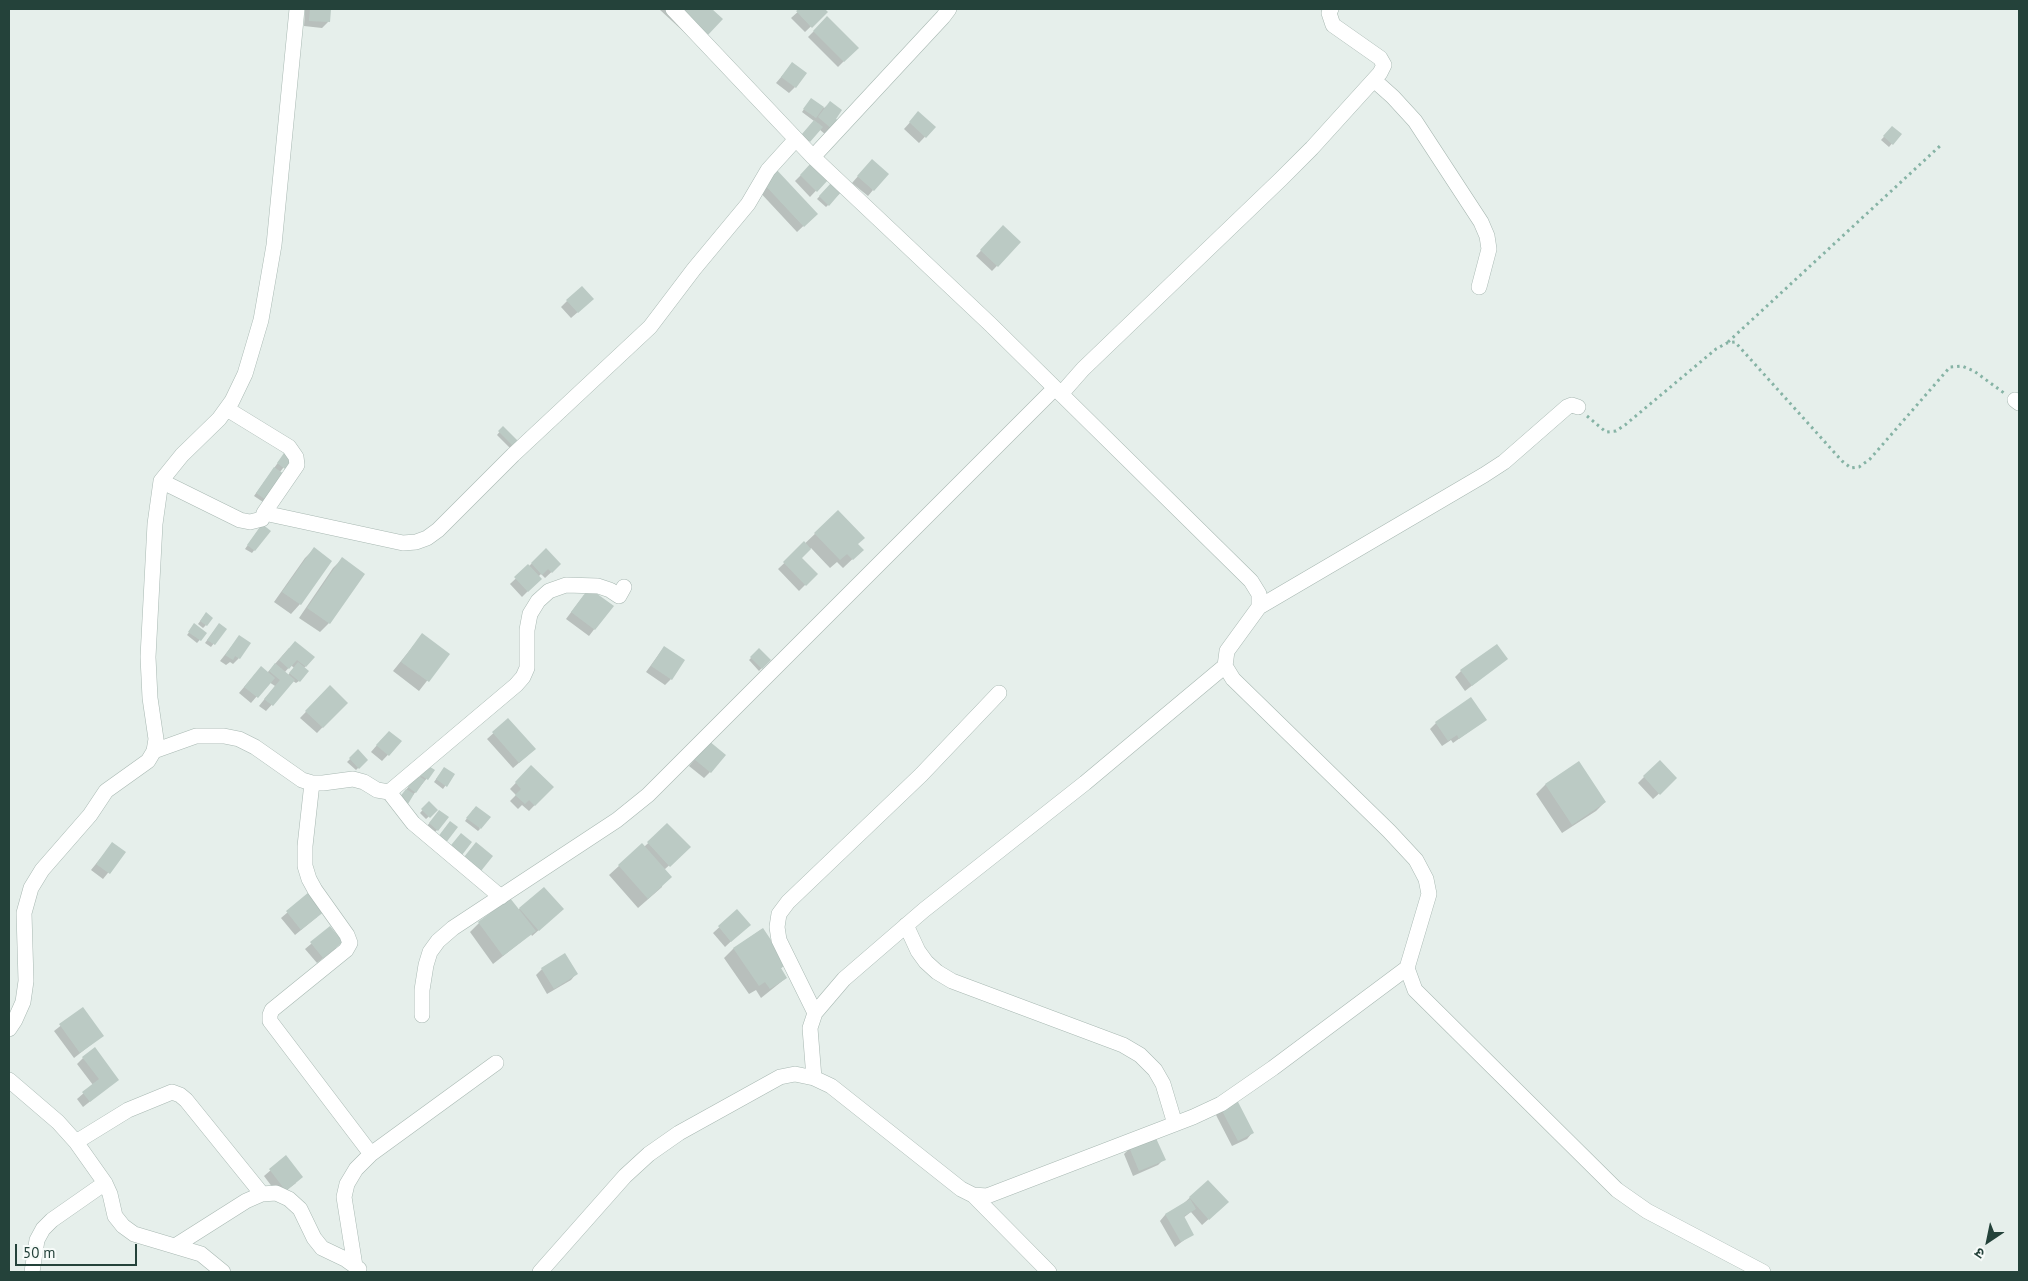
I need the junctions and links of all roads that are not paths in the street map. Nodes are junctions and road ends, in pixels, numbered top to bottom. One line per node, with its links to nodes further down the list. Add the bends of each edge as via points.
1 (297, 9): 11 (street, via 274,245 262,320 245,374)
2 (673, 9): 6 (street)
3 (949, 9): 7 (street)
4 (1331, 9): 5 (street, via 1333,25 1380,58 1384,65)
5 (1374, 80): 8 (street, via 1415,121 1481,222 1489,249); 9 (street, via 1294,167)
6 (796, 139): 7 (street); 13 (street, via 768,170 748,204 650,327 427,538 403,543)
7 (813, 157): 9 (street)
8 (1479, 288)
9 (1058, 391): 15 (street, via 1251,581 1259,594); 21 (street, via 648,795 617,820)
10 (1578, 407): 15 (street, via 1567,407 1484,475)
11 (227, 409): 12 (street); 13 (street, via 289,447 296,457 297,465)
12 (161, 481): 13 (street, via 240,520 250,522 262,518); 18 (street, via 155,524 148,657 156,739)
13 (264, 513)
14 (624, 588): 20 (street, via 619,596 598,586 566,585 549,591 530,614 523,677)
15 (1259, 607): 16 (street, via 1226,652)
16 (1225, 666): 22 (street, via 1085,784); 23 (street, via 1233,679 1416,860 1426,879 1429,894)
17 (999, 693): 24 (street, via 779,914 779,940)
18 (154, 751): 19 (street, via 196,736 232,737 255,747 302,780); 26 (street, via 148,761 106,791 31,888 24,913 26,981 23,1002)
19 (312, 783): 20 (street, via 353,779); 32 (street, via 305,846 308,879 350,943 346,950 272,1010 270,1021)
20 (389, 792): 21 (street, via 413,823)
21 (501, 897): 25 (street, via 453,928 430,952 422,990)
22 (906, 925): 24 (street, via 844,980); 30 (street, via 926,962 952,981 1123,1045 1140,1055 1163,1084)
23 (1407, 968): 30 (street, via 1247,1087 1221,1104); 42 (street, via 1415,990 1426,1002 1617,1190 1648,1212)
24 (815, 1013): 28 (street, via 810,1028)
25 (422, 1014)
26 (9, 1029)
27 (496, 1063): 32 (street)
28 (814, 1078): 35 (street, via 831,1086 961,1189); 40 (street, via 795,1074 780,1077 679,1133 649,1154 625,1176)
29 (9, 1080): 31 (street)
30 (1175, 1124): 35 (street, via 987,1196)
31 (76, 1142): 33 (street); 34 (street, via 128,1110 172,1092 186,1100)
32 (371, 1154): 37 (street, via 356,1169 344,1197)
33 (105, 1183): 36 (street, via 115,1216 123,1226 134,1234); 38 (street, via 44,1229 38,1240)
34 (262, 1194): 36 (street, via 246,1200); 37 (street, via 276,1193 289,1199 300,1209 322,1248 345,1258)
35 (973, 1195): 41 (street)
36 (175, 1246): 39 (street, via 200,1254)
37 (358, 1269)
38 (32, 1272)
39 (223, 1272)
40 (540, 1272)
41 (1050, 1272)
42 (1763, 1272)

